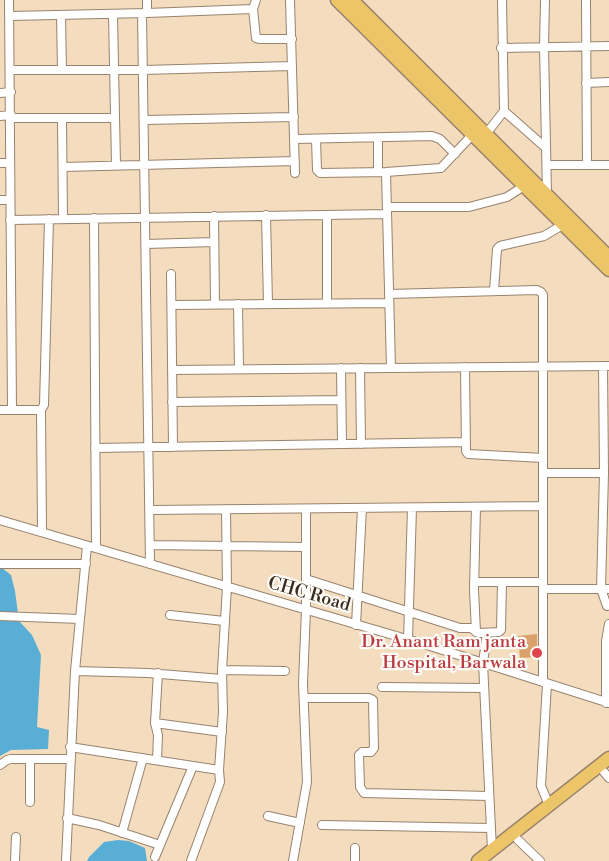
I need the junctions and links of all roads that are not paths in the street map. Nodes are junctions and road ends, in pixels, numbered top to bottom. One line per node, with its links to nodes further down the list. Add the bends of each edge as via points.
1 (9, 0): 14 (street)
2 (147, 0): 11 (street)
3 (256, 0): 10 (street)
4 (290, 0): 15 (street)
5 (337, 0): 36 (main road)
6 (352, 0): 36 (main road)
7 (502, 0): 19 (street)
8 (545, 0): 18 (street)
9 (586, 0): 16 (street)
10 (253, 9): 11 (street); 15 (street, via 256,38)
11 (145, 13): 12 (street); 24 (street)
12 (113, 14): 13 (street); 21 (street)
13 (61, 15): 14 (street); 23 (street)
14 (10, 16): 22 (street)
15 (292, 39): 20 (street)
16 (585, 46): 17 (street); 18 (street); 25 (street)
17 (609, 46)
18 (544, 47): 19 (street); 40 (street)
19 (502, 48): 29 (street)
20 (292, 66): 24 (street); 32 (street)
21 (115, 69): 23 (street); 24 (street); 34 (street)
22 (11, 70): 23 (street); 27 (street)
23 (62, 70)
24 (143, 70): 35 (street)
25 (586, 82): 26 (street); 48 (street)
26 (609, 82)
27 (11, 92): 28 (street); 31 (street)
28 (0, 93)
29 (504, 111): 36 (street); 40 (street)
30 (0, 116): 31 (street)
31 (11, 117): 33 (street); 44 (street)
32 (294, 117): 35 (street); 38 (street)
33 (62, 118): 34 (street); 50 (street)
34 (115, 118): 45 (street)
35 (144, 120): 46 (street)
36 (479, 132): 41 (street); 53 (main road)
37 (378, 138): 39 (street); 41 (street, via 437,137); 51 (street)
38 (294, 139): 39 (street); 42 (street)
39 (316, 139): 51 (street, via 318,172)
40 (546, 148): 47 (street)
41 (455, 154): 51 (street, via 441,168)
42 (295, 161): 46 (street); 52 (street)
43 (0, 163): 44 (street)
44 (10, 163): 56 (street)
45 (116, 165): 46 (street); 50 (street)
46 (145, 165): 61 (street)
47 (547, 165): 48 (street); 54 (street)
48 (587, 165): 49 (street)
49 (609, 165)
50 (62, 167): 62 (street)
51 (382, 172): 57 (street)
52 (295, 173)
53 (529, 183): 54 (main road); 57 (street, via 507,197 469,207); 66 (main road)
54 (547, 194): 69 (main road)
55 (0, 200): 56 (street)
56 (10, 200): 65 (street)
57 (387, 210): 59 (street); 73 (street)
58 (266, 215): 59 (street); 60 (street); 79 (street)
59 (327, 215): 74 (street)
60 (214, 216): 61 (street); 67 (street)
61 (146, 217): 63 (street); 68 (street)
62 (63, 218): 63 (street); 64 (street)
63 (94, 218): 98 (street)
64 (49, 219): 65 (street); 92 (street, via 45,403)
65 (10, 220): 91 (street)
66 (564, 224): 70 (main road); 72 (street, via 544,236 500,246 497,249)
67 (214, 242): 68 (street); 77 (street)
68 (146, 244): 97 (street)
69 (609, 257)
70 (609, 270)
71 (171, 274): 76 (street)
72 (494, 291): 73 (street); 82 (street, via 537,290 543,295)
73 (389, 294): 75 (street)
74 (327, 303): 75 (street); 79 (street)
75 (389, 303): 85 (street)
76 (172, 304): 77 (street); 87 (street)
77 (216, 304): 78 (street)
78 (238, 304): 79 (street); 86 (street)
79 (268, 304)
80 (606, 366): 82 (street); 101 (street)
81 (465, 367): 82 (street); 85 (street); 93 (street)
82 (543, 367): 99 (street)
83 (341, 368): 84 (street); 86 (street); 88 (street)
84 (360, 368): 85 (street); 95 (street)
85 (391, 368)
86 (239, 369): 87 (street)
87 (172, 370): 89 (street)
88 (341, 400): 89 (street); 94 (street)
89 (172, 402): 96 (street)
90 (0, 410): 91 (street)
91 (12, 410): 92 (street)
92 (41, 410): 110 (street)
93 (466, 442): 95 (street); 99 (street, via 466,451 470,455)
94 (342, 444): 95 (street); 96 (street)
95 (361, 444)
96 (172, 446): 97 (street)
97 (149, 447): 98 (street); 107 (street)
98 (95, 448): 115 (street)
99 (543, 458): 100 (street)
100 (543, 473): 101 (street); 102 (street)
101 (604, 473): 124 (street)
102 (544, 506): 103 (street); 122 (street)
103 (476, 507): 105 (street); 120 (street)
104 (362, 508): 105 (street); 106 (street); 125 (street)
105 (412, 508): 128 (street)
106 (306, 509): 108 (street); 114 (street)
107 (150, 510): 108 (street); 112 (street)
108 (226, 510): 113 (street)
109 (0, 520): 110 (street, CHC Road)
110 (42, 532): 111 (street, CHC Road)
111 (87, 546): 115 (street, CHC Road); 117 (street)
112 (150, 546): 113 (street); 118 (street)
113 (227, 546): 114 (street); 123 (street)
114 (306, 547): 119 (street)
115 (96, 548): 118 (street, CHC Road)
116 (0, 564): 117 (street)
117 (86, 564): 132 (street)
118 (150, 564): 123 (street, CHC Road)
119 (306, 579): 125 (street); 127 (street)
120 (474, 582): 121 (street); 136 (street)
121 (502, 582): 122 (street); 137 (street, via 502,628 499,632)
122 (543, 586): 124 (street); 145 (street)
123 (228, 587): 127 (street, CHC Road); 133 (street)
124 (605, 589): 126 (street)
125 (357, 596): 128 (street); 134 (street)
126 (608, 605): 130 (street)
127 (306, 610): 134 (street, CHC Road); 148 (street)
128 (409, 612): 136 (street); 138 (street)
129 (170, 615): 133 (street)
130 (609, 615)
131 (0, 616): 132 (street)
132 (80, 618): 141 (street)
133 (224, 621): 140 (street)
134 (356, 624): 138 (street, CHC Road)
135 (609, 624): 149 (street, via 606,641)
136 (476, 632): 137 (street)
137 (487, 633): 139 (street)
138 (408, 640): 139 (street, CHC Road)
139 (483, 663): 145 (street, CHC Road); 147 (street)
140 (222, 670): 142 (street); 144 (street)
141 (75, 671): 143 (street); 152 (street)
142 (285, 671)
143 (158, 673): 144 (street); 150 (street)
144 (222, 678): 151 (street)
145 (545, 683): 149 (street, CHC Road); 164 (street, via 541,777 543,794)
146 (382, 687): 147 (street)
147 (484, 688): 162 (street)
148 (304, 698): 162 (street, via 373,700 374,748 359,755 360,787 364,793); 167 (street, via 307,782)
149 (608, 703)
150 (156, 723): 151 (street); 157 (street)
151 (222, 732): 160 (street)
152 (70, 747): 153 (street); 155 (street)
153 (143, 758): 157 (street); 170 (street)
154 (609, 758): 164 (main road)
155 (70, 759): 156 (street); 166 (street)
156 (30, 760): 158 (street, via 7,760); 163 (street)
157 (157, 760): 159 (street)
158 (0, 765)
159 (193, 766): 160 (street); 173 (street)
160 (219, 770): 179 (street, via 220,782)
161 (607, 773): 172 (main road)
162 (489, 796): 169 (street)
163 (30, 802)
164 (549, 805): 175 (main road)
165 (268, 816): 167 (street)
166 (67, 818): 170 (street); 178 (street)
167 (300, 823): 180 (street)
168 (322, 825): 169 (street)
169 (491, 828): 175 (street)
170 (122, 832): 173 (street)
171 (16, 837): 177 (street)
172 (518, 840): 175 (main road); 183 (street)
173 (160, 845): 176 (street)
174 (355, 848): 181 (street)
175 (492, 856): 182 (main road)
176 (155, 857)
177 (15, 861)
178 (66, 861)
179 (192, 861)
180 (293, 861)
181 (355, 861)
182 (478, 861)
183 (540, 861)

